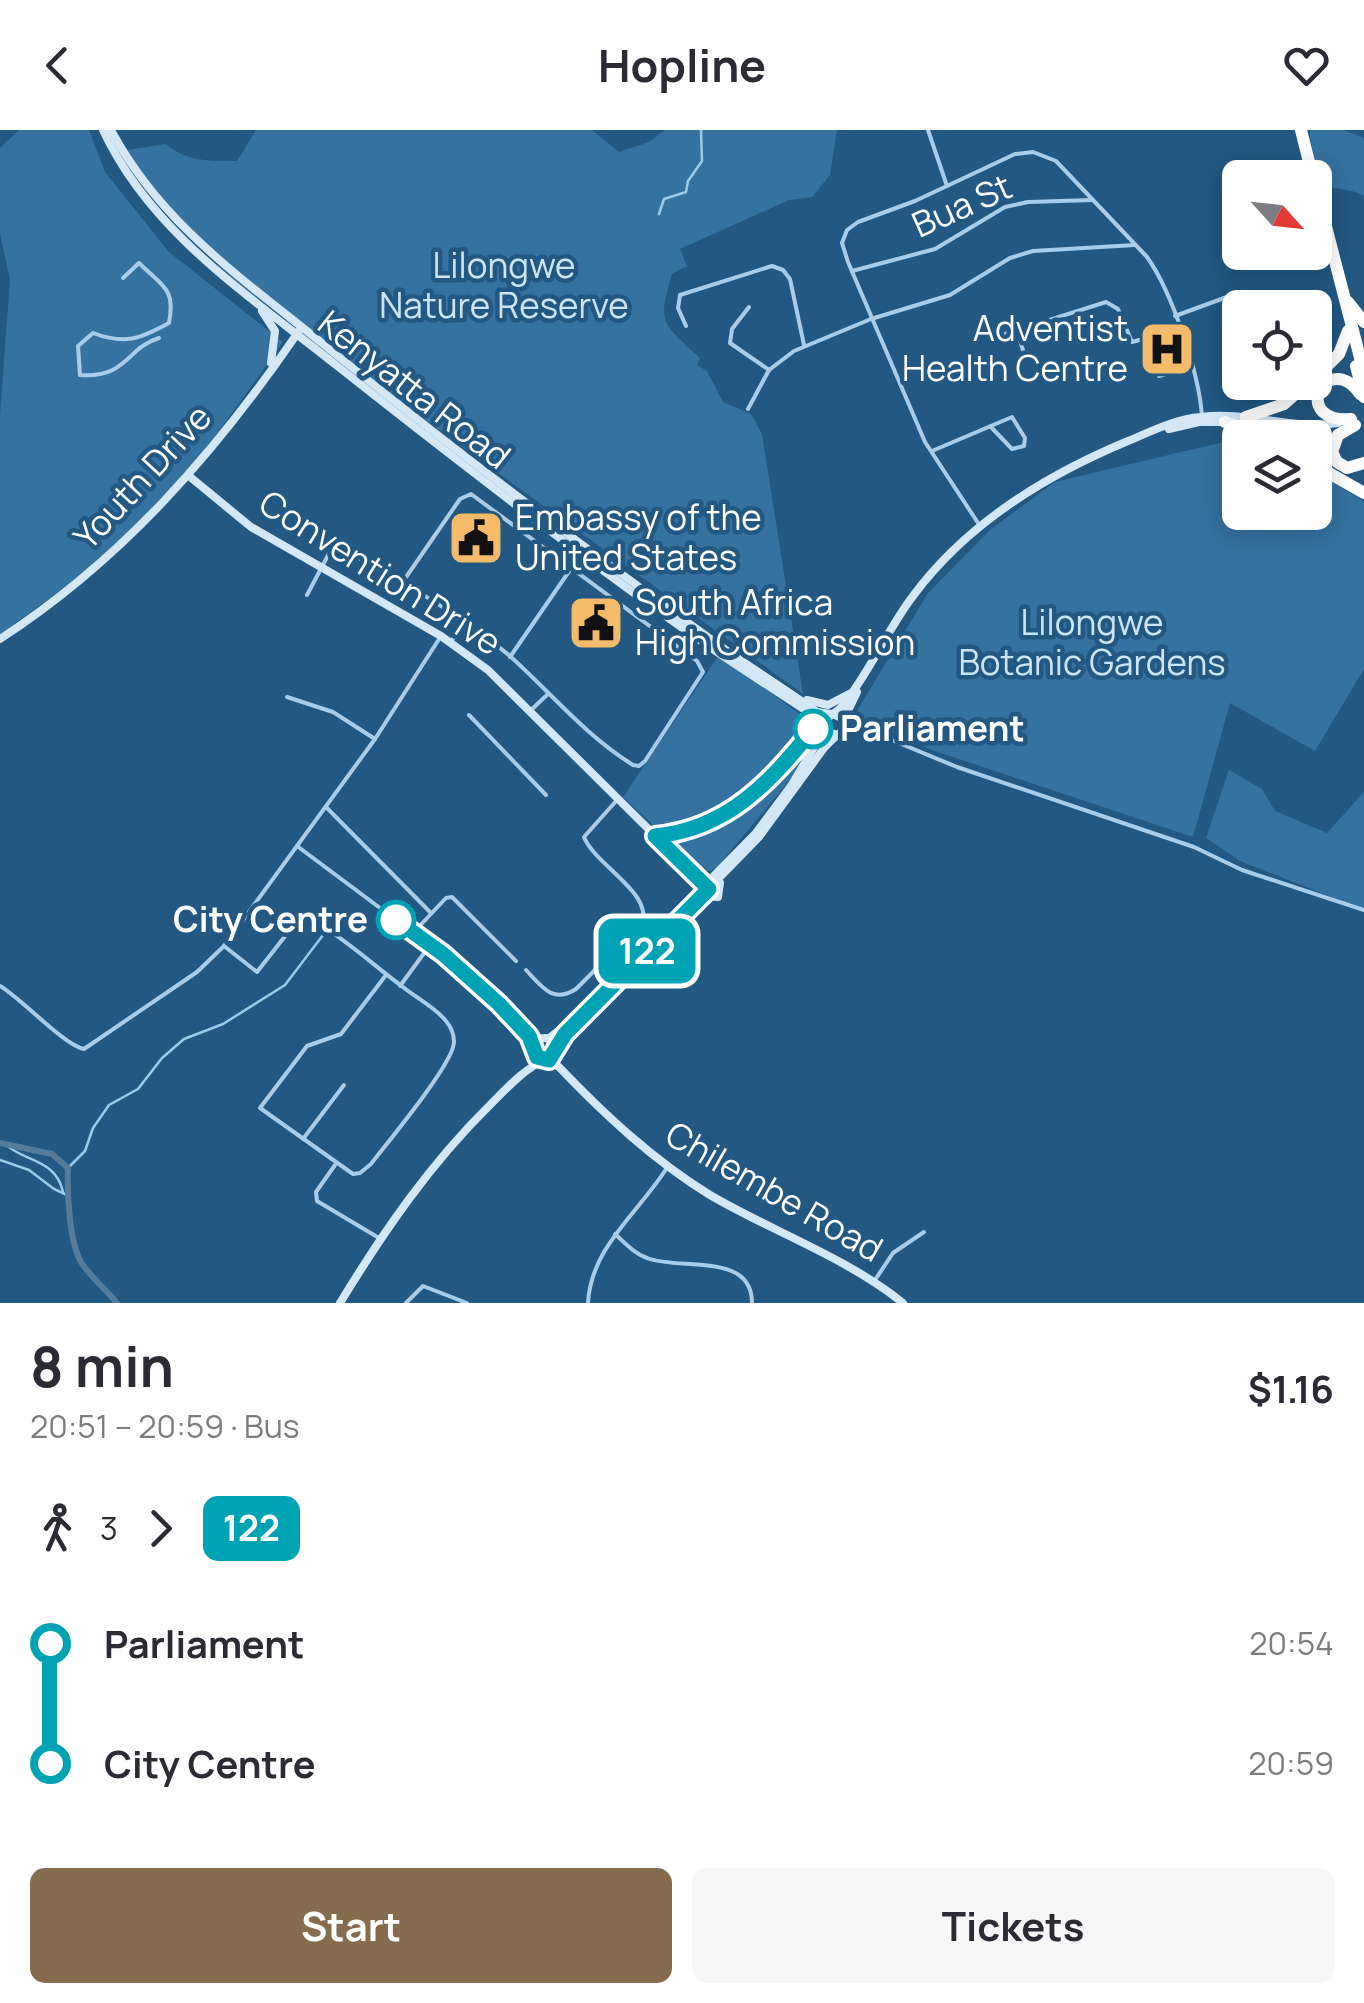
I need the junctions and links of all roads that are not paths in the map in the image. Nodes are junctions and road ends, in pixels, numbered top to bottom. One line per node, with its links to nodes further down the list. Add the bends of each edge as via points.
1 (102, 130): 4 (main road, Kenyatta Road)
2 (928, 130): 7 (street)
3 (1302, 130): 5 (highway)
4 (111, 135): 6 (main road, Kenyatta Road)
5 (1309, 160)
6 (126, 164): 15 (main road, Kenyatta Road, via 178,236); 23 (main road, Kenyatta Road, via 180,226)
7 (948, 186): 8 (street, via 1033,152 1056,161); 12 (street, via 847,230 843,250)
8 (1094, 200): 9 (street); 12 (street, Bua St, via 1005,207 936,249)
9 (1136, 246): 18 (street, via 1159,275); 19 (street, via 1024,253 950,294)
10 (1332, 252): 14 (highway)
11 (1332, 260): 24 (highway)
12 (852, 271): 19 (street)
13 (123, 278): 26 (street, via 139,263 170,291 169,323 136,340 94,333 78,346 80,376 120,368)
14 (1342, 291): 20 (highway); 29 (highway)
15 (249, 297): 23 (main road, Kenyatta Road); 36 (main road, via 275,331 274,357)
16 (1222, 299): 18 (street)
17 (750, 307): 34 (street, via 730,342)
18 (1174, 316): 33 (street)
19 (871, 319): 27 (street); 46 (street)
20 (1364, 322)
21 (686, 326): 27 (street, via 680,296 772,266 790,278)
22 (1016, 330): 25 (street); 30 (street); 33 (street, via 1096,303 1112,304 1132,342 1143,339 1158,376)
23 (299, 331): 28 (main road, Youth Drive); 31 (main road, Kenyatta Road); 64 (main road, Kenyatta Road)
24 (1348, 331): 29 (highway); 32 (highway)
25 (1005, 334)
26 (159, 338)
27 (804, 345): 34 (street)
28 (286, 350): 31 (main road, via 298,346); 36 (main road, Youth Drive)
29 (1356, 353): 35 (highway); 37 (highway)
30 (1025, 357)
31 (330, 360): 64 (main road, Kenyatta Road, via 634,593)
32 (1332, 361)
33 (1192, 366): 40 (street)
34 (770, 370): 39 (street)
35 (1364, 373)
36 (261, 384): 49 (main road, Youth Drive)
37 (1364, 398): 42 (highway, via 1341,378 1319,388 1322,412)
38 (1289, 400): 41 (highway)
39 (748, 408)
40 (1202, 416): 41 (main road); 51 (main road, via 1060,471)
41 (1246, 418): 42 (main road, via 1294,426)
42 (1359, 421): 45 (main road); 47 (highway, via 1338,434 1332,452 1347,468)
43 (1222, 422): 68 (main road, via 1178,426 1079,467 984,529 909,608)
44 (990, 426): 44 (street, via 1014,418 1024,446 1012,450); 46 (street)
45 (1332, 428)
46 (930, 452): 51 (street)
47 (1364, 464)
48 (1332, 475): 50 (highway)
49 (189, 476): 52 (main road, Convention Drive, via 243,522); 58 (main road, Youth Drive, via 87,576)
50 (1364, 494)
51 (980, 527): 61 (main road, via 914,594)
52 (321, 567): 54 (street, via 334,544); 55 (street); 57 (main road, Convention Drive)
53 (571, 568): 54 (street, via 468,493); 60 (street); 62 (street, via 700,663 703,672 637,766 588,735)
54 (402, 583): 56 (street)
55 (308, 596)
56 (464, 621): 59 (street); 60 (street)
57 (441, 636): 59 (main road, Convention Drive); 73 (street)
58 (0, 640)
59 (452, 642): 65 (main road, Convention Drive)
60 (510, 657): 62 (street)
61 (851, 693): 64 (main road, via 828,705); 66 (main road)
62 (548, 694): 65 (street)
63 (286, 696): 73 (street, via 344,717)
64 (795, 699): 66 (main road, Kenyatta Road); 69 (main road, Kenyatta Road); 70 (main road)
65 (531, 710): 76 (main road, Convention Drive)
66 (832, 714): 68 (main road); 69 (main road)
67 (469, 716): 75 (street)
68 (845, 720): 71 (street); 72 (main road)
69 (824, 728): 72 (main road); 74 (main road)
70 (813, 729): 74 (main road); 78 (street, via 781,770 730,810)
71 (878, 734): 72 (street); 83 (street)
72 (838, 735): 82 (main road, via 749,848)
73 (376, 739): 77 (street)
74 (813, 752): 81 (main road, via 777,807)
75 (546, 794)
76 (618, 799): 78 (main road, Convention Drive); 90 (street, via 584,838 641,902 642,923 565,996 550,994)
77 (326, 807): 79 (street); 84 (street)
78 (659, 839): 80 (main road, Convention Drive); 81 (main road, via 700,876)
79 (297, 846): 86 (street); 88 (street)
80 (690, 869): 82 (main road, Convention Drive); 85 (main road, via 697,888)
81 (717, 873): 82 (main road)
82 (706, 890): 85 (main road); 95 (main road)
83 (1364, 912)
84 (431, 913): 86 (street); 89 (street, via 452,897)
85 (666, 925): 95 (main road)
86 (413, 933): 87 (street)
87 (430, 945): 93 (street); 94 (street)
88 (224, 946): 91 (street, via 257,972 293,926 310,921); 92 (street, via 84,1049)
89 (516, 960)
90 (526, 970)
91 (386, 975): 93 (street); 101 (street, via 344,1031 309,1044 260,1108)
92 (0, 986)
93 (400, 986): 102 (street, via 446,1020 453,1050 368,1168 353,1174)
94 (518, 1023): 95 (street); 96 (street)
95 (550, 1044): 96 (main road, via 536,1042); 97 (main road); 98 (main road)
96 (534, 1050): 97 (main road); 100 (main road)
97 (545, 1060): 98 (main road); 100 (main road)
98 (577, 1083): 103 (main road, Chilembe Road)
99 (344, 1085): 101 (street)
100 (499, 1096): 106 (main road, via 450,1146)
101 (303, 1140): 102 (street)
102 (335, 1164): 106 (street, via 317,1201)
103 (668, 1166): 105 (street); 107 (main road, Chilembe Road)
104 (924, 1232): 107 (street, via 893,1253)
105 (616, 1234): 111 (street, via 592,1272); 112 (street, via 651,1260 736,1272 748,1284)
106 (379, 1238): 108 (main road)
107 (874, 1282): 113 (main road, Chilembe Road)
108 (340, 1303)
109 (406, 1303): 110 (street, via 423,1286)
110 (467, 1303)
111 (588, 1303)
112 (752, 1303)
113 (903, 1303)

